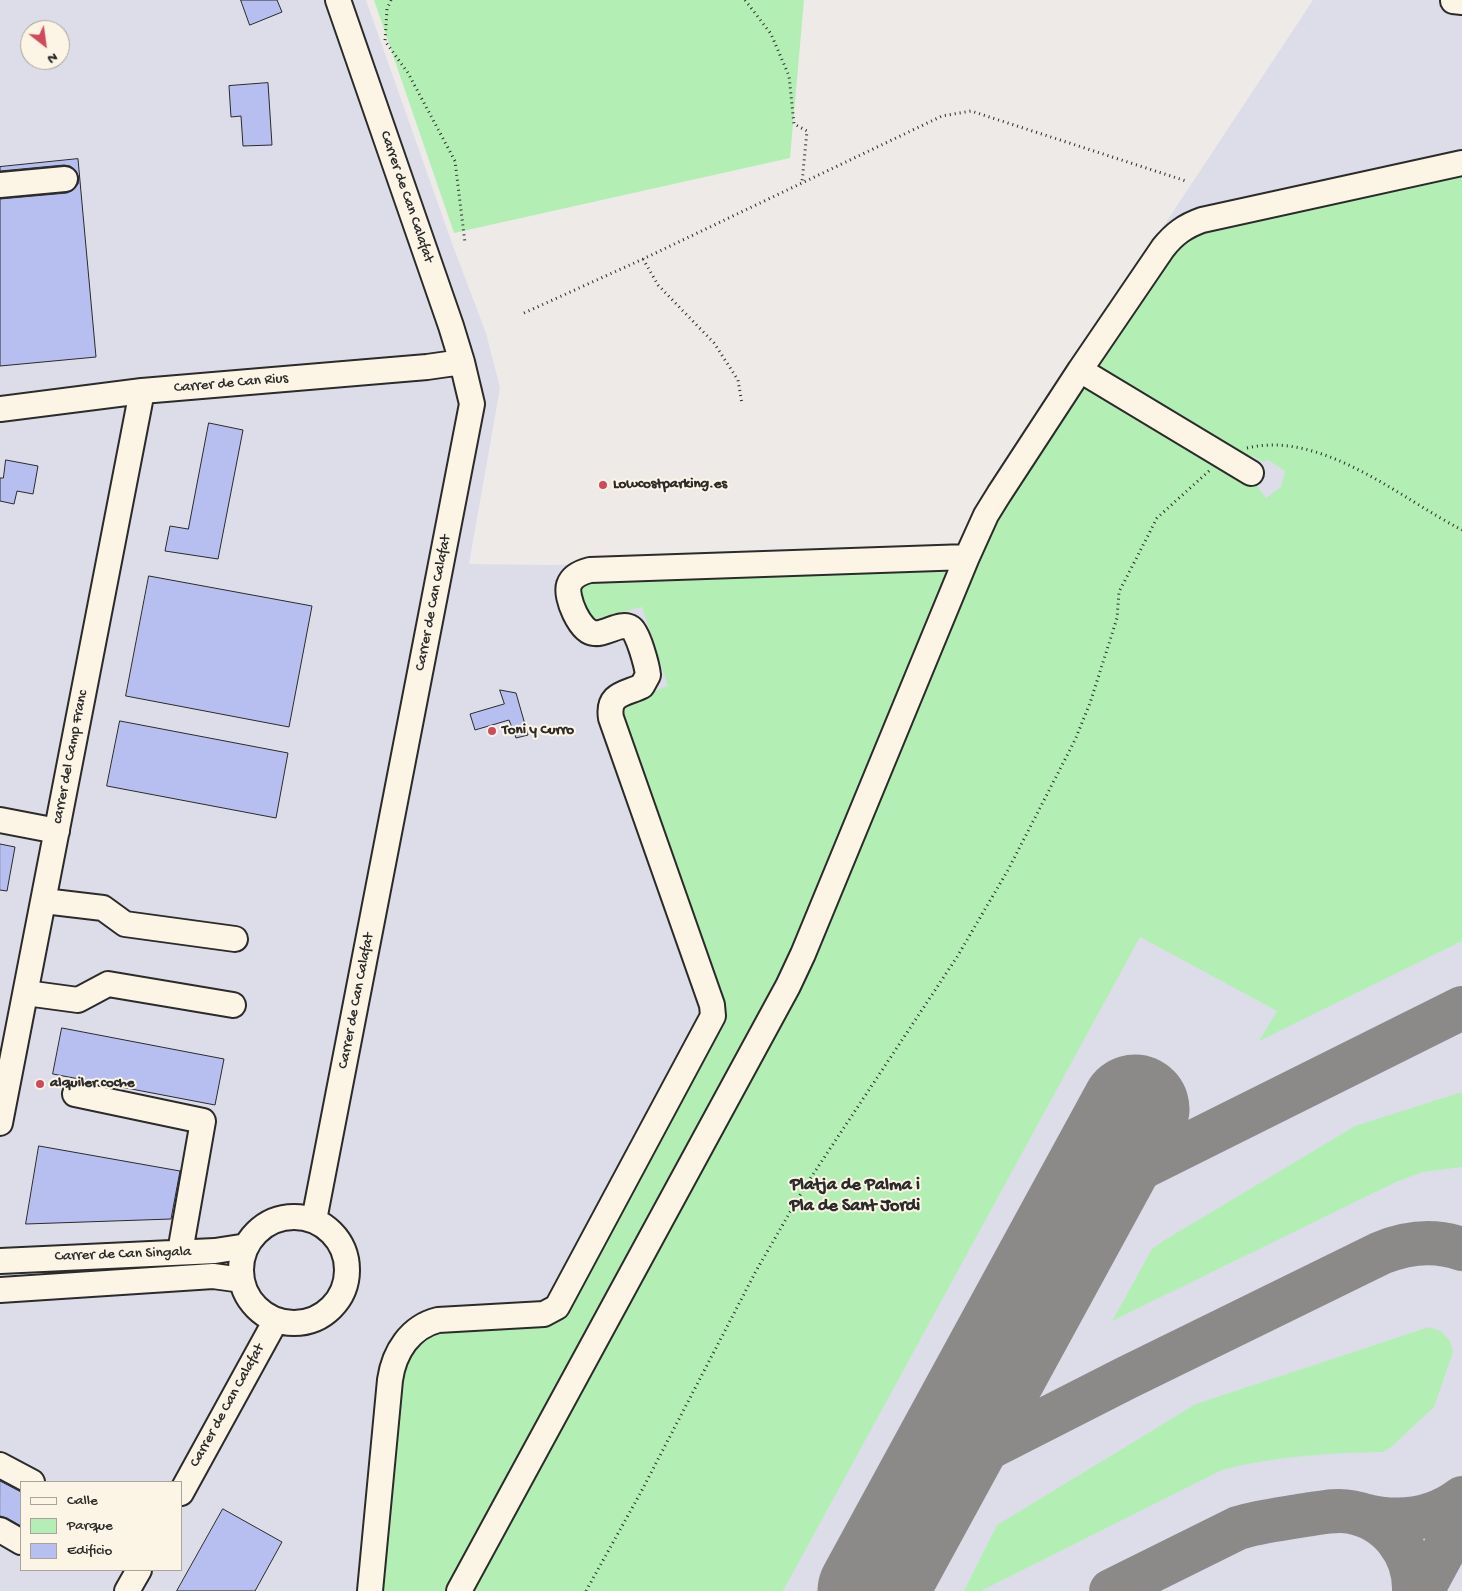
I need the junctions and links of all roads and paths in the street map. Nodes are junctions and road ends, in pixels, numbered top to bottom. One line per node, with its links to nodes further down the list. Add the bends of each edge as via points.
1 (338, 0): 12 (street, Carrer de Can Calafat)
2 (391, 0): 9 (path, via 387,9 385,41 408,73 454,161)
3 (744, 0): 7 (path, via 771,34 788,76 794,124 807,131)
4 (1462, 163): 13 (street, via 1189,225 1163,248)
5 (65, 179): 8 (street)
6 (1186, 181): 7 (path, via 971,111 942,116)
7 (802, 183): 10 (path)
8 (0, 185)
9 (465, 243)
10 (643, 259): 11 (path); 15 (path, via 658,285 714,343 738,380)
11 (524, 313)
12 (462, 362): 14 (street, Carrer de Can Rius); 30 (street, Carrer de Can Calafat, via 472,404)
13 (1080, 370): 17 (street); 20 (street, via 986,515)
14 (142, 391): 16 (street, Carrer de Can Rius); 22 (street, carrer del Camp Franc)
15 (742, 404)
16 (0, 409)
17 (1225, 458): 18 (street); 19 (path, via 1249,447 1283,445 1312,451 1350,465); 46 (path, via 1157,518 1119,592 1117,618 1075,740 1013,862 957,957 804,1188 756,1271)
18 (1251, 473)
19 (1462, 530)
20 (967, 557): 44 (street, via 590,570 571,581 568,590 579,623 585,630 600,633 625,626 635,632 647,671 646,679 642,686 614,700 610,708 611,718 712,1005 713,1016 557,1307 544,1314 430,1322 413,1332 397,1355 390,1380); 45 (street, via 788,986)
21 (0, 820): 22 (street)
22 (57, 831): 23 (street, carrer del Camp Franc)
23 (44, 901): 24 (street, via 102,908 125,924); 25 (street, carrer del Camp Franc)
24 (235, 940)
25 (26, 993): 26 (street, via 78,1000 108,984); 28 (street, carrer del Camp Franc)
26 (233, 1005)
27 (75, 1094): 32 (street, via 202,1121)
28 (2, 1096): 29 (street, carrer del Camp Franc)
29 (0, 1123)
30 (314, 1220): 31 (street, via 283,1218 256,1233); 36 (street, via 330,1230 341,1245 347,1262 346,1280 340,1297 328,1311 312,1320 294,1323)
31 (247, 1246): 32 (street, Carrer de Can Singala); 34 (street)
32 (180, 1252): 33 (street, Carrer de Can Singala)
33 (0, 1261)
34 (242, 1280): 35 (street, Carrer de Can Singala, via 213,1276); 36 (street, via 248,1297)
35 (0, 1290)
36 (276, 1320): 39 (street, Carrer de Can Calafat)
37 (0, 1465): 38 (street)
38 (30, 1481)
39 (182, 1491)
40 (0, 1530): 41 (street)
41 (20, 1541)
42 (138, 1571): 43 (street)
43 (127, 1591)
44 (370, 1591)
45 (458, 1591)
46 (586, 1591)

